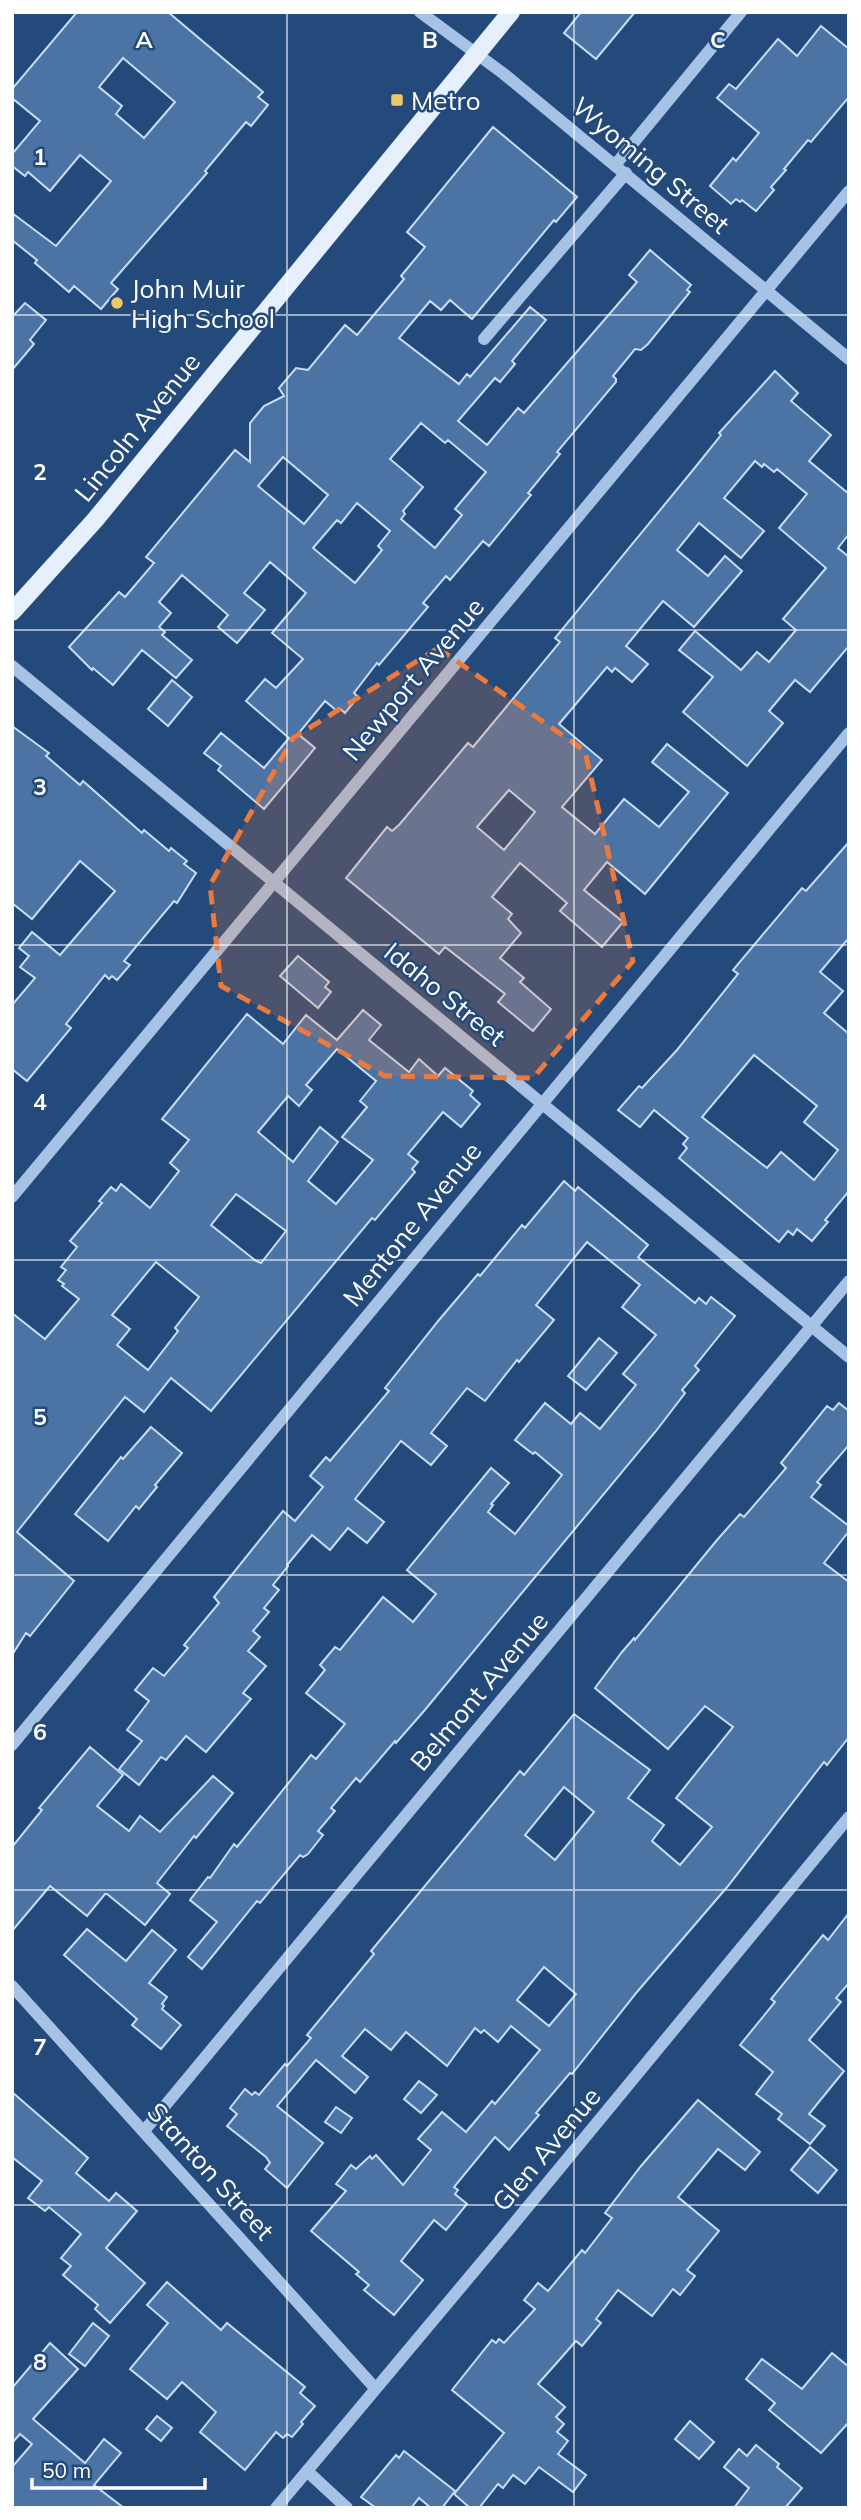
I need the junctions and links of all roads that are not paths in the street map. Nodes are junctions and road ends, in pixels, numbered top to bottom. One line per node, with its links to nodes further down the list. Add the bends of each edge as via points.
1 (420, 12): 4 (street, Wyoming Street)
2 (511, 12): 4 (main road, Lincoln Avenue)
3 (741, 12): 5 (street)
4 (478, 52): 5 (street, Wyoming Street); 10 (main road, Lincoln Avenue, via 95,520)
5 (621, 168): 7 (street, Wyoming Street); 8 (street)
6 (849, 191): 7 (street, Newport Avenue)
7 (765, 289): 9 (street, Wyoming Street); 13 (street, Newport Avenue)
8 (484, 339)
9 (849, 359)
10 (12, 612)
11 (12, 666): 13 (street, Idaho Street)
12 (849, 733): 14 (street, Mentone Avenue)
13 (273, 882): 14 (street, Idaho Street); 15 (street, Newport Avenue)
14 (542, 1103): 17 (street, Idaho Street); 19 (street, Mentone Avenue)
15 (12, 1197)
16 (849, 1281): 17 (street, Belmont Avenue)
17 (812, 1326): 18 (street, Idaho Street); 22 (street, Belmont Avenue)
18 (849, 1357)
19 (12, 1745)
20 (849, 1817): 23 (street, Glen Avenue)
21 (12, 1986): 22 (street, Stanton Street)
22 (144, 2131): 23 (street, Stanton Street)
23 (375, 2388): 24 (street, Glen Avenue)
24 (307, 2471): 25 (street, Glen Avenue); 26 (street)
25 (276, 2508)
26 (348, 2508)

